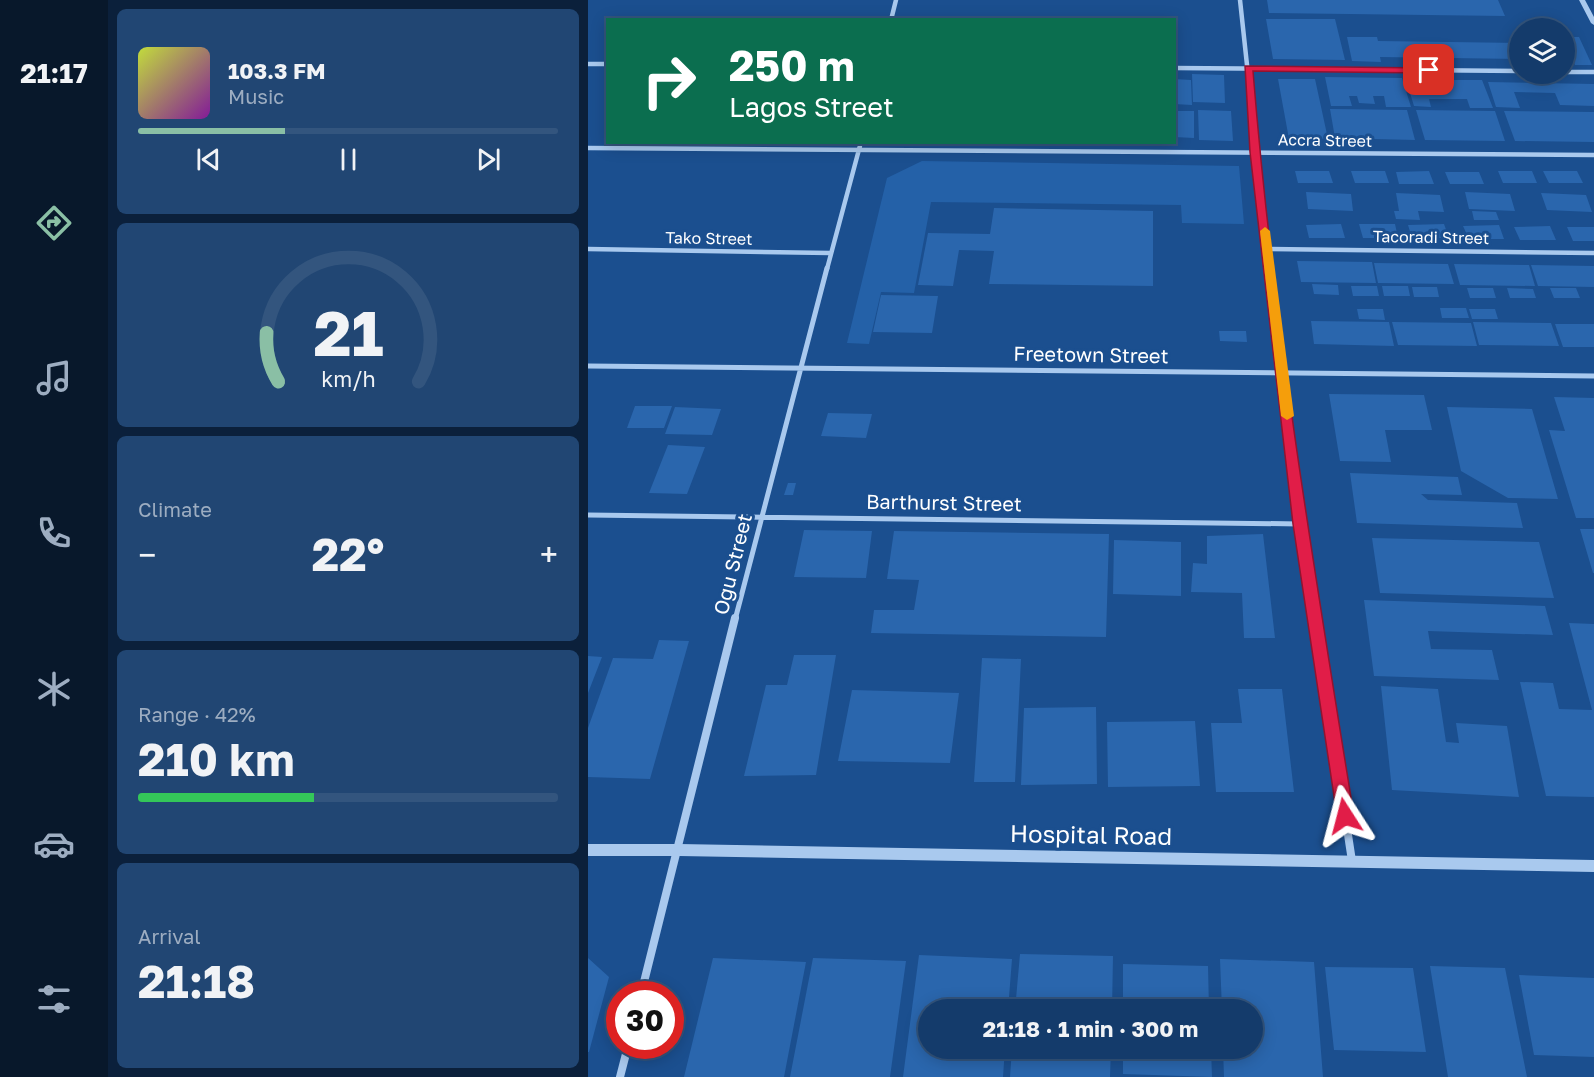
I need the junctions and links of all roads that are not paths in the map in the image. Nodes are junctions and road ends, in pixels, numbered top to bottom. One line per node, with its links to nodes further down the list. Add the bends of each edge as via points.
1 (896, 0): 4 (street)
2 (1240, 0): 9 (street)
3 (1582, 0): 5 (street)
4 (892, 18)
5 (1594, 23)
6 (588, 64): 7 (street)
7 (606, 64)
8 (1176, 68): 9 (street)
9 (1248, 68): 10 (street); 16 (street)
10 (1509, 72)
11 (1575, 72): 12 (street)
12 (1594, 72)
13 (861, 144): 15 (street, Ogu Street)
14 (588, 148): 15 (street, Accra Street)
15 (859, 151): 16 (street, Accra Street); 20 (street, Ogu Street)
16 (1255, 152): 17 (street, Accra Street); 19 (street)
17 (1594, 155)
18 (588, 249): 20 (street, Tako Street)
19 (1267, 249): 21 (street, Tacoradi Street); 24 (street)
20 (830, 253): 23 (street, Ogu Street)
21 (1594, 253)
22 (588, 366): 23 (street, Freetown Street)
23 (800, 367): 24 (street, Freetown Street); 27 (street, Ogu Street)
24 (1282, 371): 25 (street, Freetown Street); 28 (street)
25 (1594, 376)
26 (588, 515): 27 (street, Barthurst Street)
27 (761, 516): 28 (street, Barthurst Street); 30 (street, Ogu Street)
28 (1300, 524): 31 (street)
29 (588, 850): 30 (street, Hospital Road)
30 (679, 850): 31 (street, Hospital Road); 33 (street, Ogu Street)
31 (1352, 861): 32 (street, Hospital Road)
32 (1594, 866)
33 (644, 981)
34 (625, 1059): 35 (street)
35 (620, 1077)

